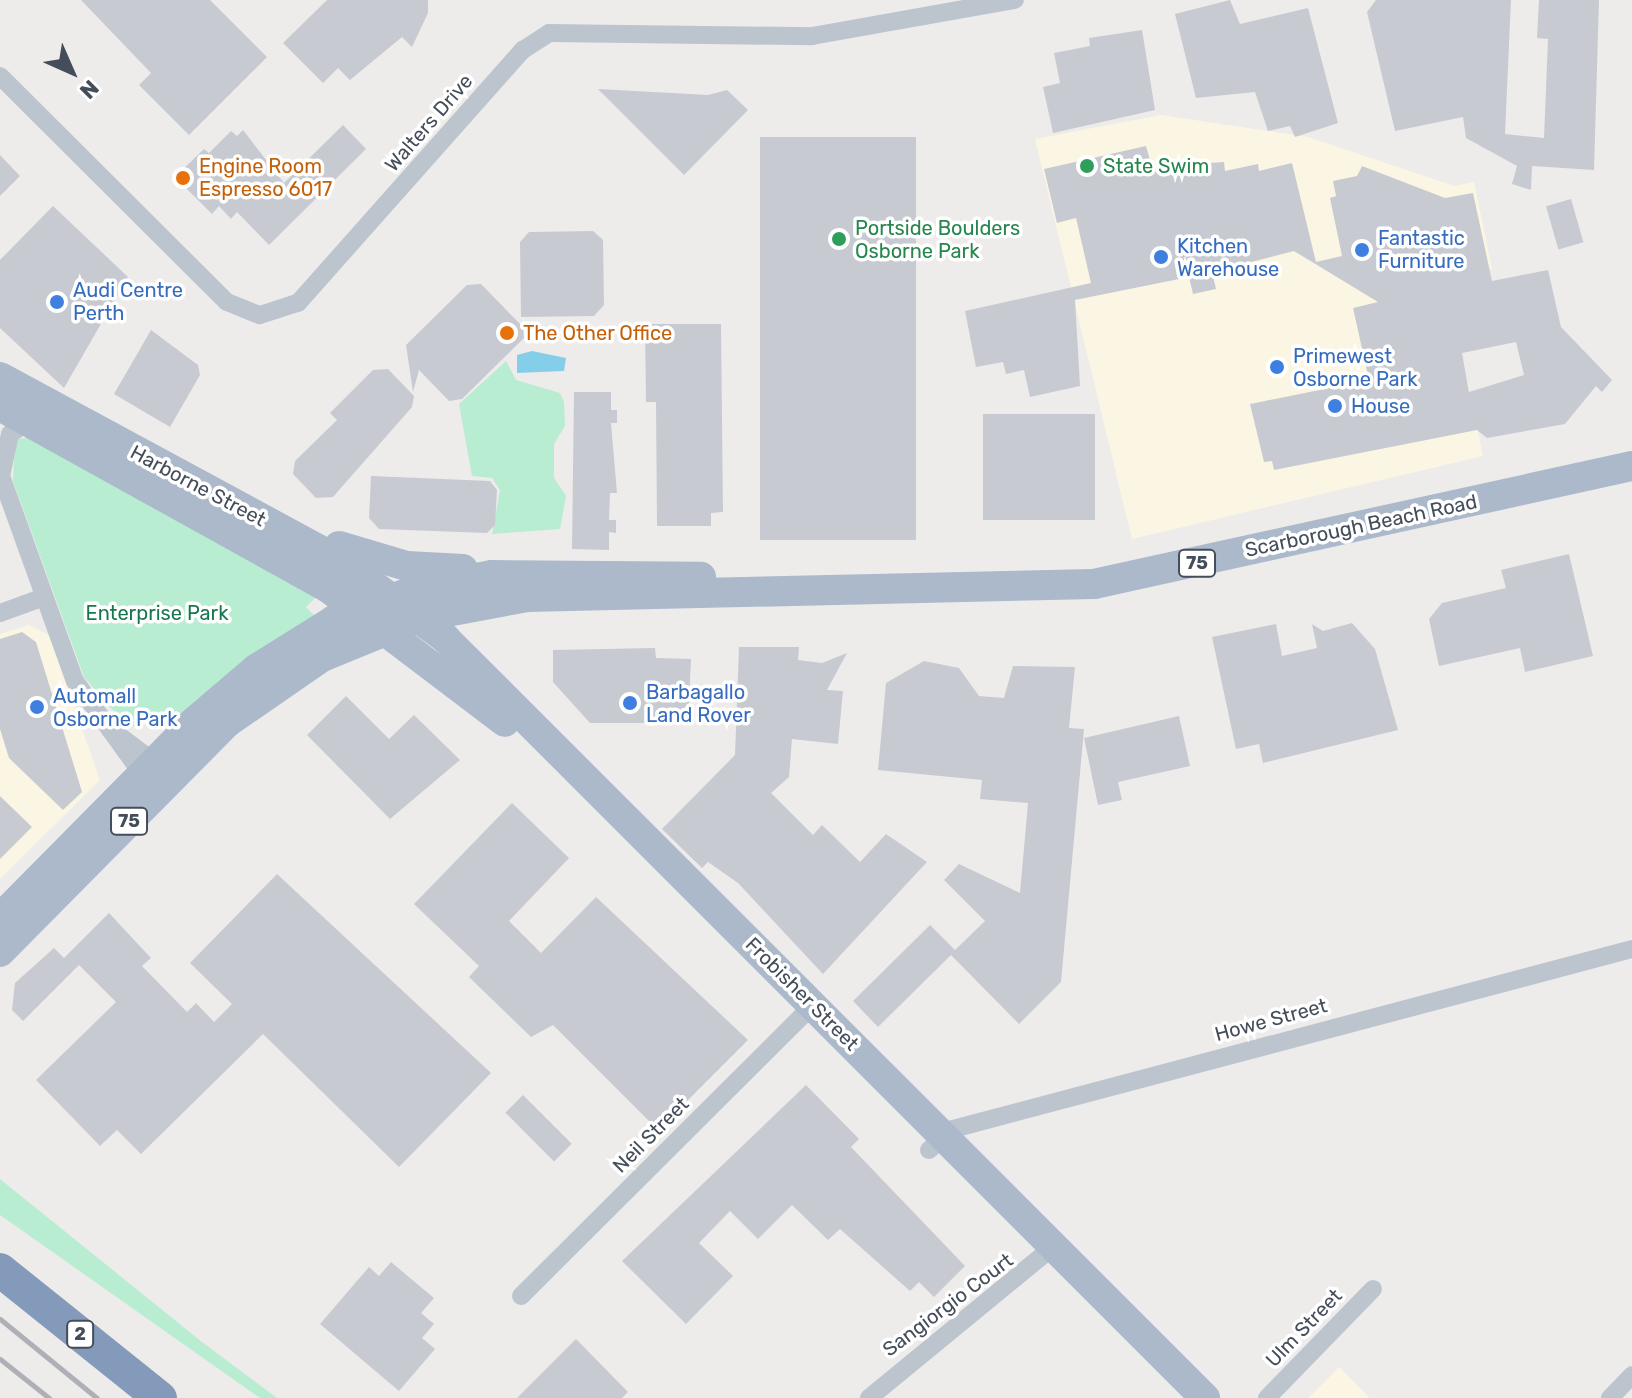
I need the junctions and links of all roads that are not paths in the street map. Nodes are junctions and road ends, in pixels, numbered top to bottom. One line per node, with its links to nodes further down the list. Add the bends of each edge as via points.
1 (1015, 0): 2 (street, Walters Drive, via 812,36 549,33 523,50 298,303 260,315 227,302)
2 (0, 76)
3 (0, 377): 8 (main road, Harborne Street)
4 (0, 406): 5 (main road, Harborne Street)
5 (25, 424): 7 (street, via 10,434); 12 (main road, Harborne Street)
6 (1632, 466): 9 (main road, Scarborough Beach Road / 75, via 1094,584 754,587 709,595)
7 (1, 474): 10 (street)
8 (302, 540): 9 (main road); 11 (main road, Harborne Street)
9 (500, 587): 11 (main road, Scarborough Beach Road / 75); 14 (main road, Scarborough Beach Road / 75); 16 (main road, via 471,630)
10 (44, 597): 13 (street); 17 (street, via 75,681 107,727)
11 (393, 597): 12 (main road, Scarborough Beach Road / 75); 14 (main road, Frobisher Street)
12 (360, 609): 15 (main road, Frobisher Street); 17 (main road, Scarborough Beach Road / 75, via 256,669)
13 (0, 613)
14 (420, 617): 15 (main road, Scarborough Beach Road / 75); 16 (main road, Frobisher Street)
15 (386, 628): 17 (main road, Scarborough Beach Road / 75, via 268,691); 21 (main road, Frobisher Street, via 524,738)
16 (479, 671): 21 (main road, Frobisher Street)
17 (157, 777): 18 (main road, Scarborough Beach Road / 75); 20 (main road, Scarborough Beach Road / 75)
18 (0, 918)
19 (1632, 949): 22 (street, Howe Street)
20 (0, 952)
21 (806, 1011): 22 (main road, Frobisher Street); 26 (street, Neil Street)
22 (936, 1142): 23 (main road, Frobisher Street)
23 (1046, 1254): 29 (street, Sangiorgio Court); 30 (main road, Frobisher Street); 31 (main road, Frobisher Street)
24 (0, 1270): 28 (highway, 2)
25 (1373, 1289): 32 (street, Ulm Street)
26 (521, 1296)
27 (1632, 1375): 33 (street)
28 (160, 1398)
29 (869, 1398)
30 (1179, 1398)
31 (1205, 1398)
32 (1267, 1398)
33 (1610, 1398)

